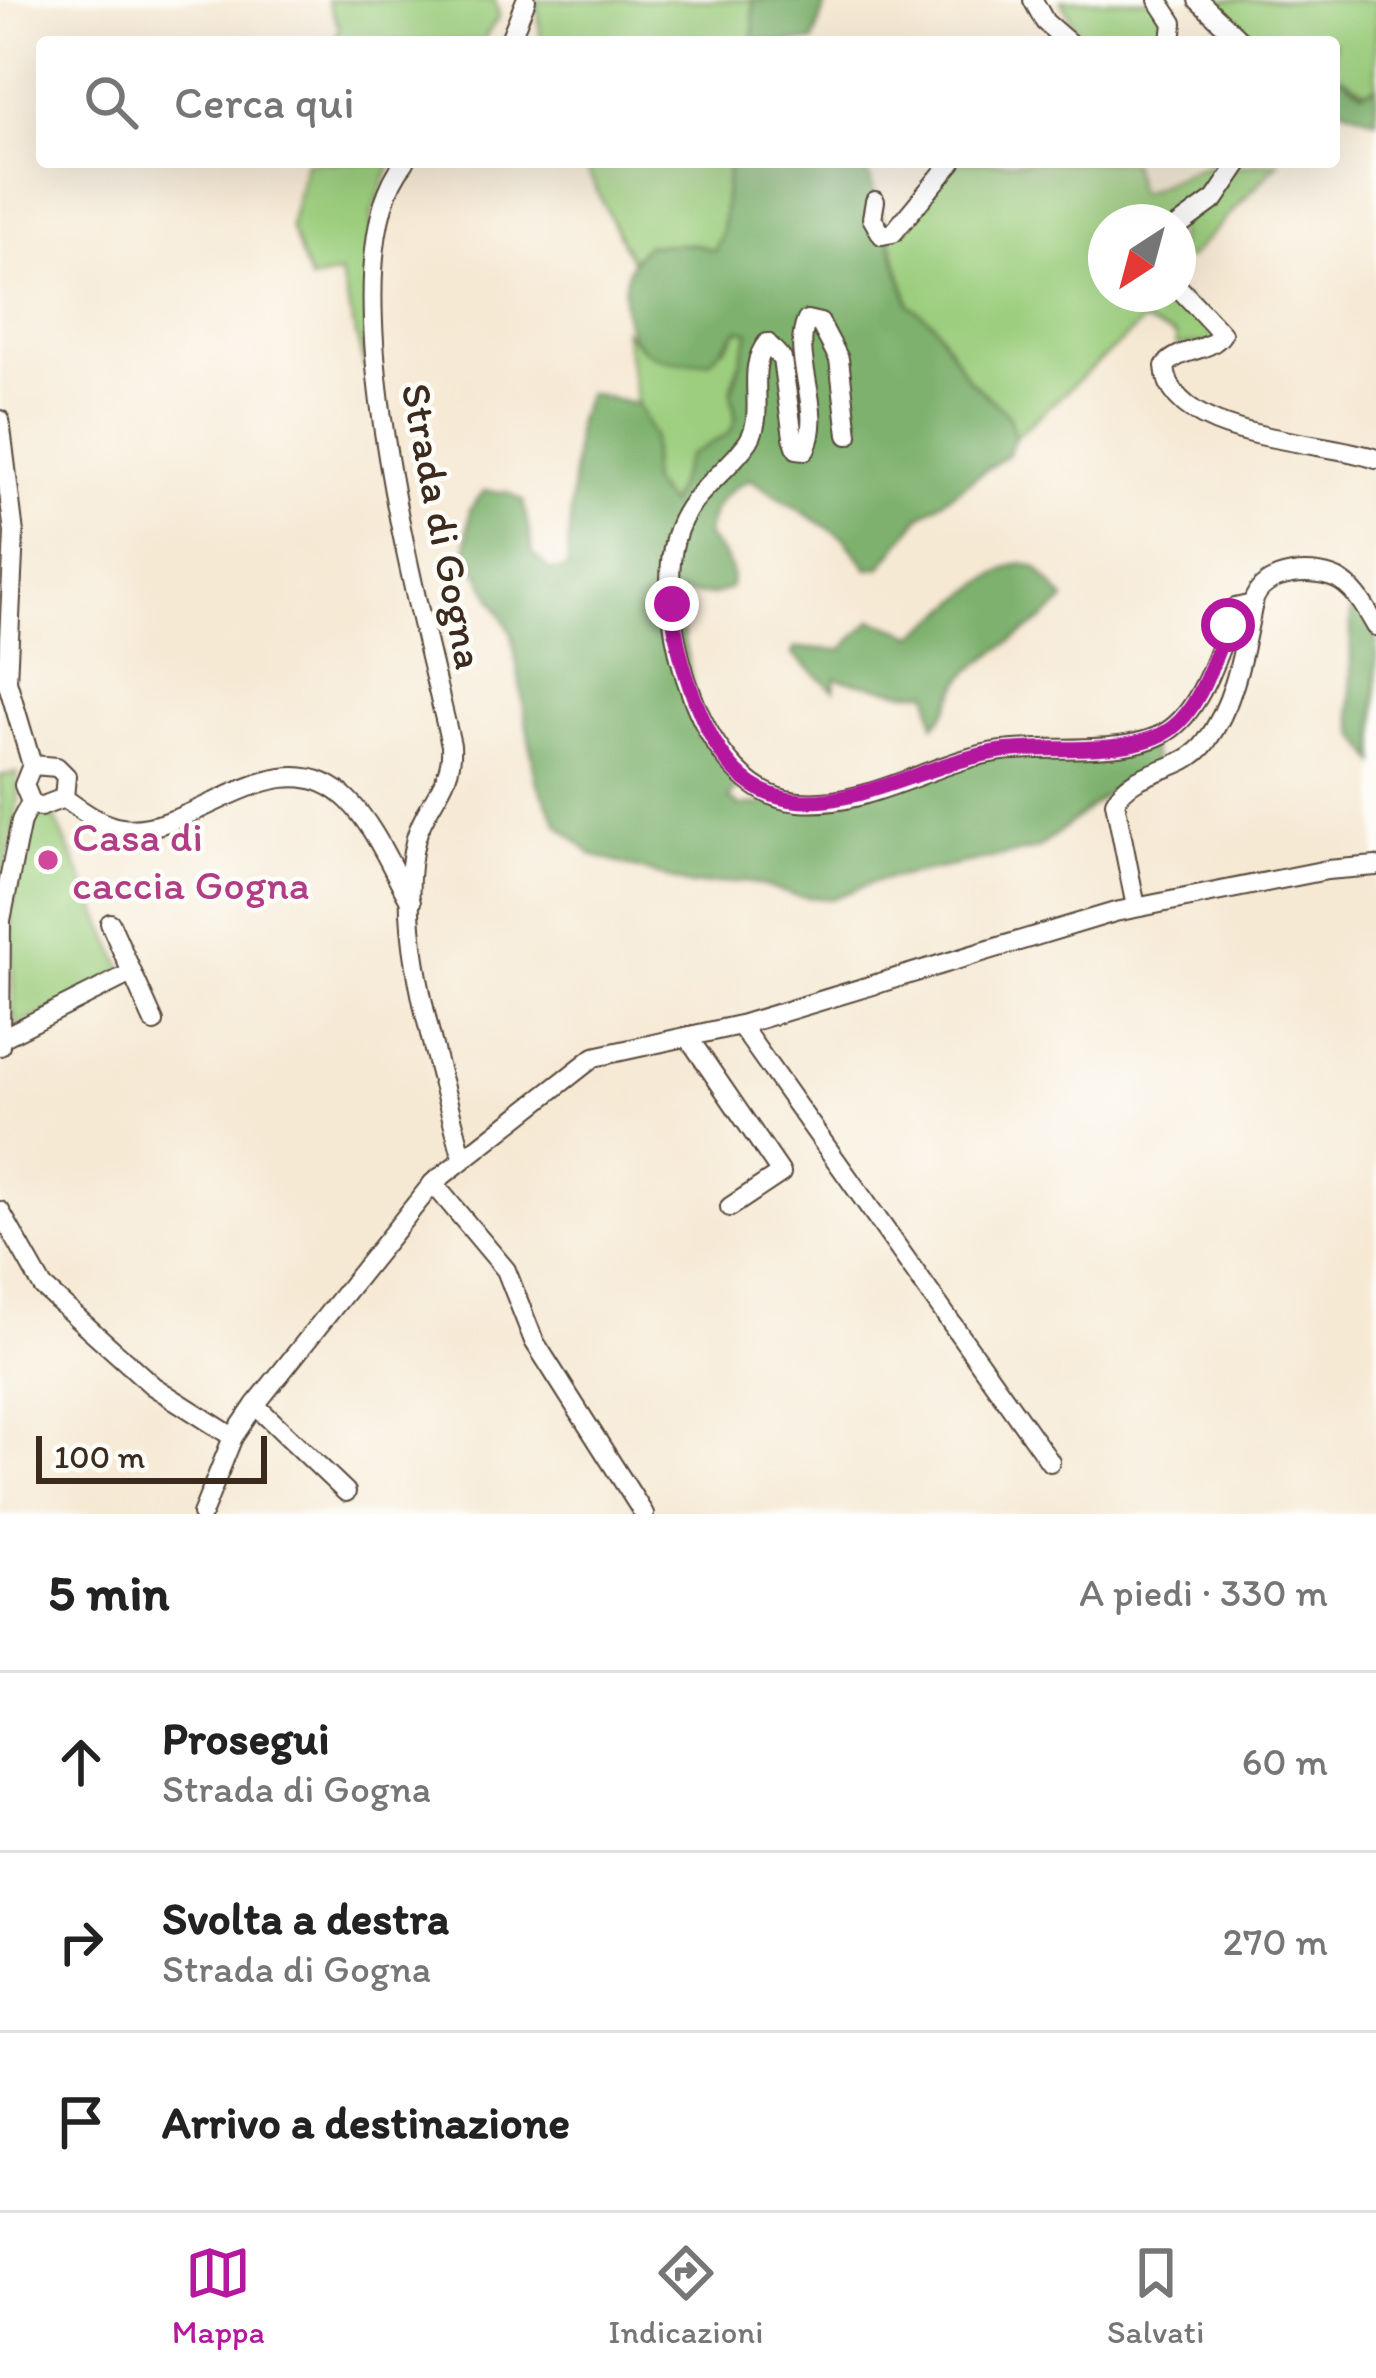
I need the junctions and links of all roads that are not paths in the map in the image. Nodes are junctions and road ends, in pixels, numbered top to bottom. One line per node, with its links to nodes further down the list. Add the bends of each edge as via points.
1 (526, 0): 5 (street)
2 (1033, 0): 6 (street)
3 (1158, 0): 7 (street)
4 (1198, 0): 8 (street)
5 (520, 32)
6 (1056, 36)
7 (1172, 36)
8 (1236, 36)
9 (401, 168): 24 (street, Strada di Gogna, via 381,198 377,409 452,763 416,836)
10 (947, 168): 12 (street, via 893,233 882,235)
11 (1236, 168): 13 (street)
12 (874, 201)
13 (1196, 213)
14 (1196, 306): 17 (street, via 1222,334 1169,360 1165,373 1198,414)
15 (0, 420): 20 (street, via 14,533 7,681)
16 (848, 435): 18 (street, via 839,358 827,329 812,319 803,324 811,427 801,452 782,359 773,344 764,346 747,444 696,493 671,560 677,645 703,720 736,772 763,794 800,802 878,789 986,750 1157,738 1186,713 1235,608)
17 (1376, 459)
18 (1253, 604): 19 (street, via 1287,575 1327,574 1352,590); 25 (street, via 1241,665 1207,741 1185,761 1125,788 1115,802)
19 (1376, 626)
20 (32, 765): 21 (street, via 66,776); 22 (street, via 23,785)
21 (64, 798): 22 (street, via 50,806); 24 (street, Strada di Gogna, via 91,817 145,826 276,777 312,778 345,796 373,830)
22 (31, 802): 31 (street, via 1,920)
23 (1376, 866): 25 (street)
24 (411, 902): 32 (street, Strada di Gogna)
25 (1136, 908): 29 (street)
26 (110, 923): 27 (street)
27 (131, 973): 28 (street); 31 (street)
28 (154, 1022)
29 (740, 1025): 30 (street); 38 (street)
30 (688, 1037): 32 (street, via 594,1057); 34 (street, via 781,1174)
31 (2, 1041)
32 (462, 1156): 33 (street)
33 (433, 1184): 36 (street); 41 (street, via 506,1270 534,1341)
34 (730, 1207)
35 (0, 1210): 37 (street, via 43,1288 153,1386)
36 (255, 1405): 37 (street); 39 (street)
37 (233, 1437): 40 (street)
38 (1050, 1462)
39 (346, 1492)
40 (202, 1514)
41 (644, 1514)

